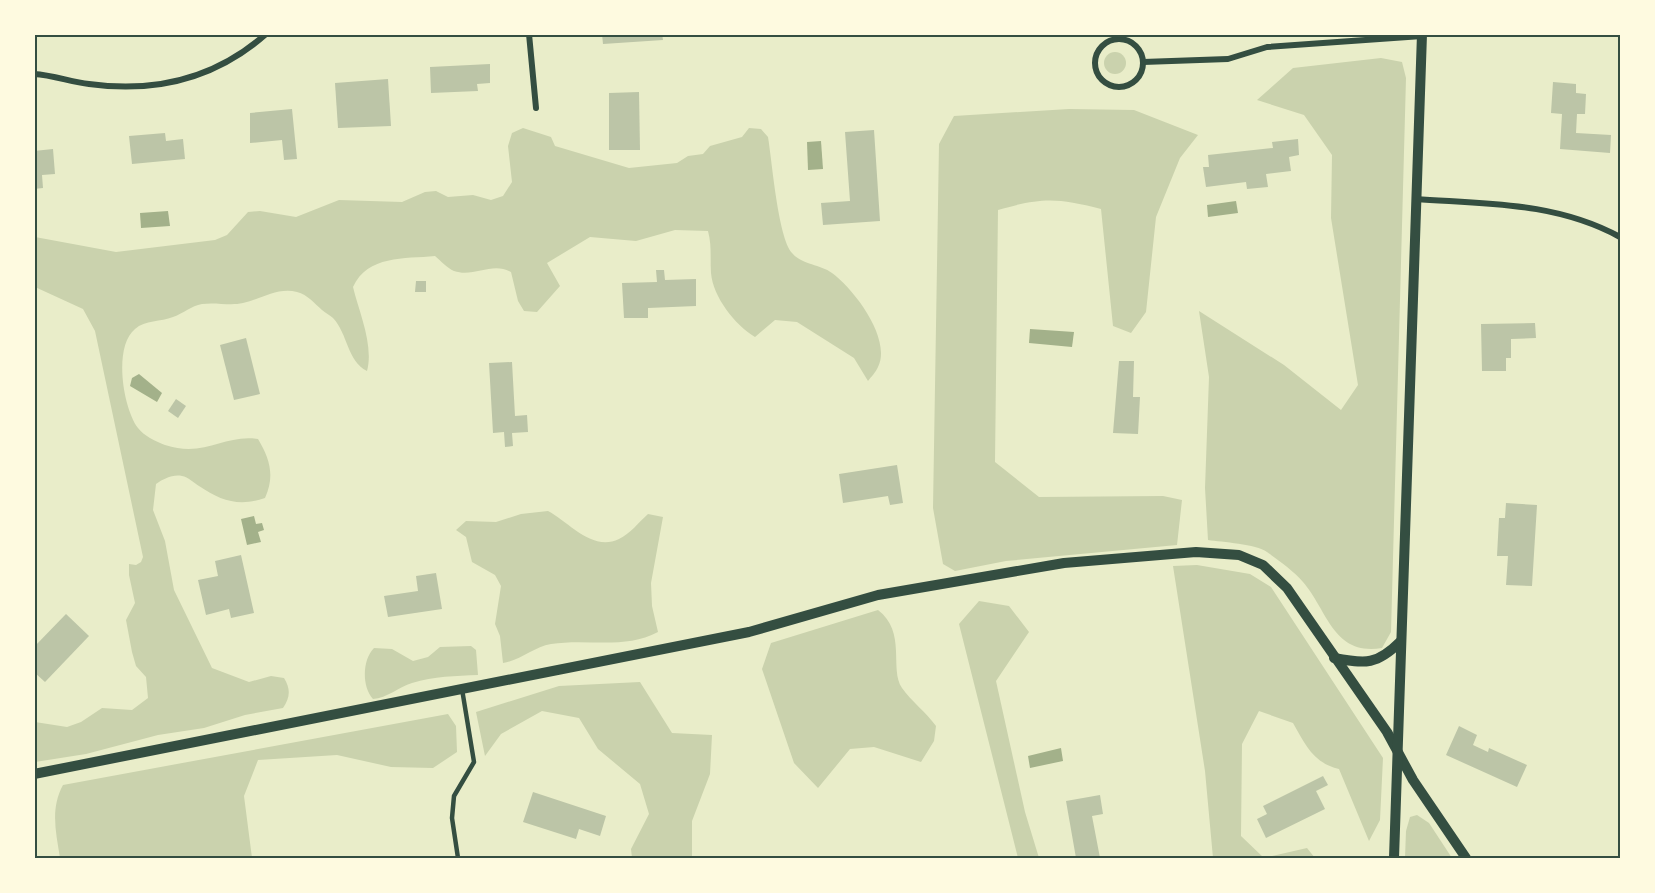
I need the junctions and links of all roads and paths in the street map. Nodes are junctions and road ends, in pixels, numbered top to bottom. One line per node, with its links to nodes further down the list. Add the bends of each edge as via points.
1 (266, 34): 5 (street, via 228,63 196,77 159,86 110,87)
2 (529, 34): 6 (street)
3 (1422, 35): 4 (street, via 1267,47 1228,59); 7 (street)
4 (1143, 62): 4 (street, via 1133,44 1120,39 1102,46 1095,65 1108,85 1124,87 1138,78)
5 (34, 74)
6 (536, 108)
7 (1416, 199): 8 (street, via 1530,206 1572,215); 9 (street)
8 (1620, 237)
9 (1401, 641): 10 (street, via 1387,656 1371,662); 12 (street)
10 (1334, 658): 11 (street, via 1287,588 1263,565 1239,555 1196,552 1064,563 889,593 749,632); 12 (street)
11 (462, 689): 13 (street); 14 (lane, via 474,762 454,796 452,818)
12 (1398, 754): 15 (street); 16 (street)
13 (34, 774)
14 (458, 858)
15 (1394, 858)
16 (1467, 858)

